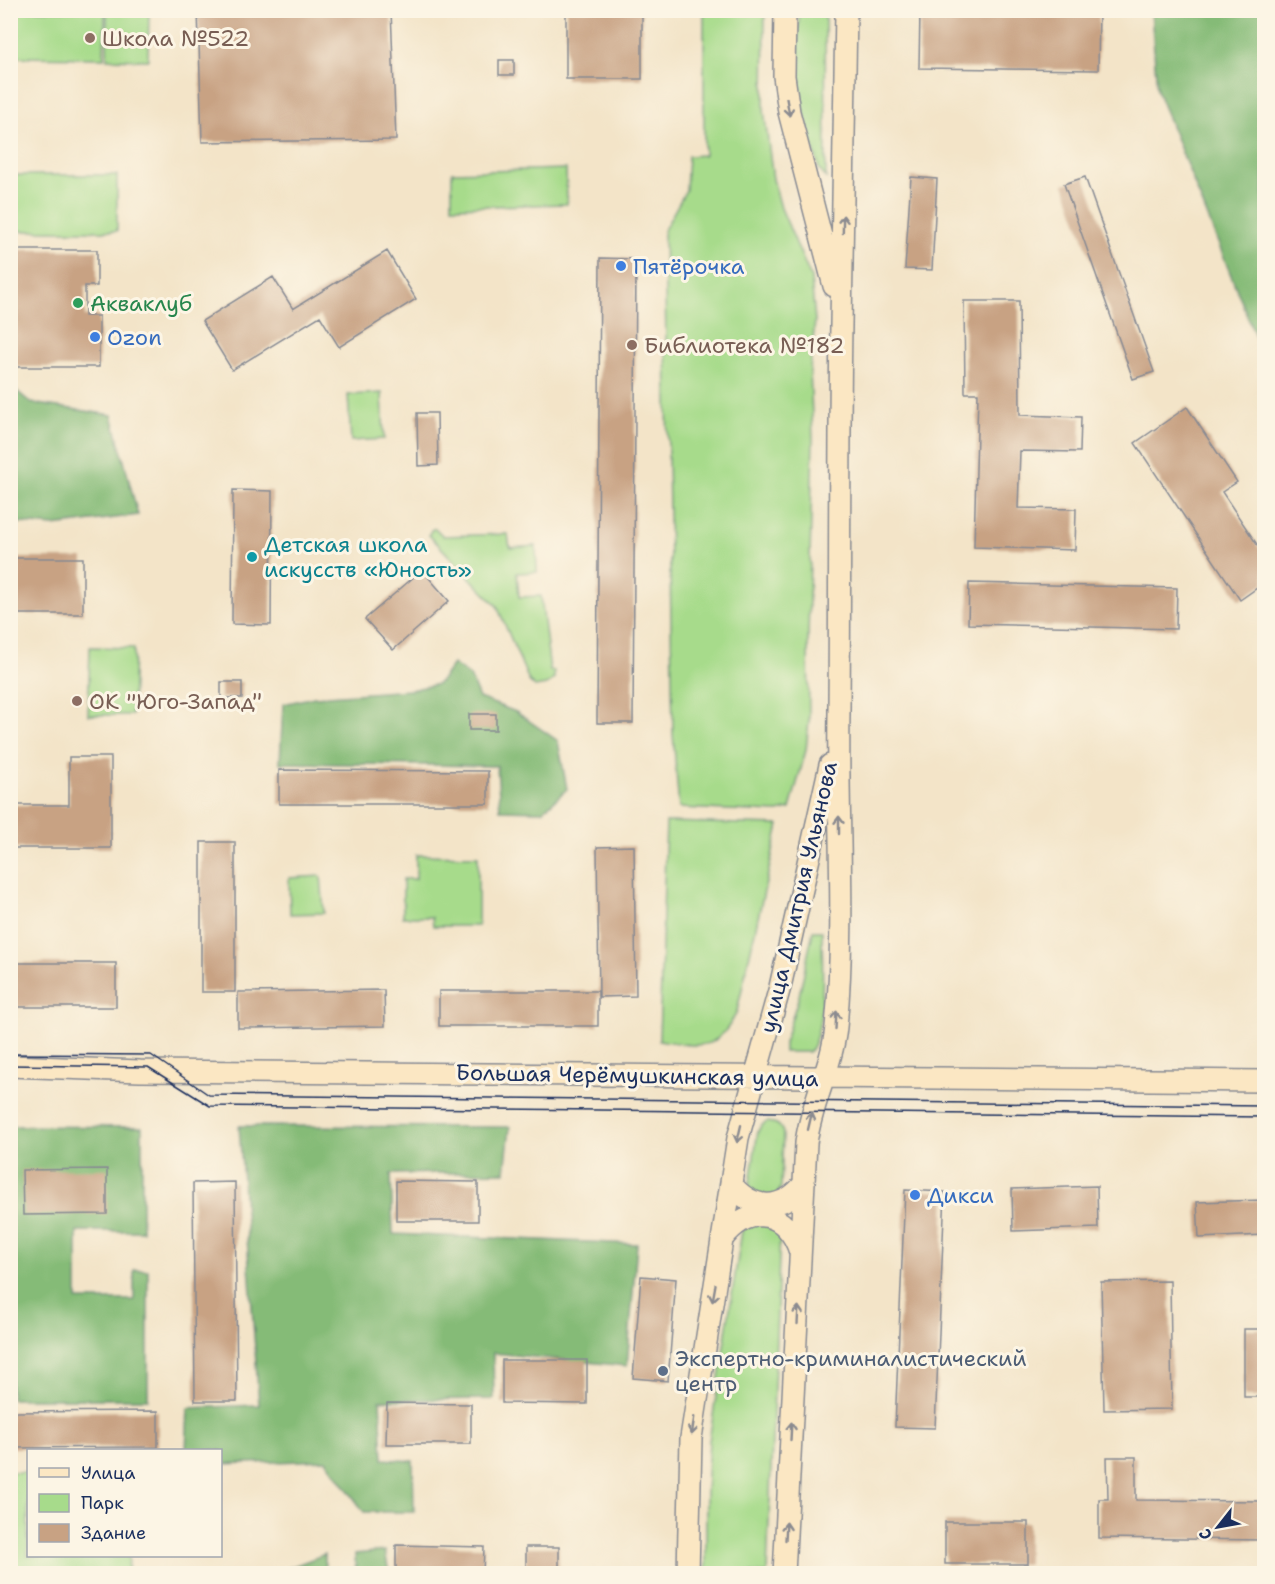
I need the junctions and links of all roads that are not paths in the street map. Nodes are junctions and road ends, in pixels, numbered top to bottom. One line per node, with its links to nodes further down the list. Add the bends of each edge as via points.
1 (785, 10): 3 (main road, улица Дмитрия Ульянова, one-way to 3, via 784,75 789,112 833,278)
2 (846, 10): 3 (main road, улица Дмитрия Ульянова, one-way to 2)
3 (841, 324): 4 (main road, улица Дмитрия Ульянова)
4 (838, 717): 6 (main road, улица Дмитрия Ульянова, via 780,987); 7 (main road, улица Дмитрия Ульянова, one-way to 4, via 836,1028 840,928)
5 (10, 1066): 6 (main road, Большая Черёмушкинская улица, via 140,1071)
6 (754, 1077): 7 (main road, Большая Черёмушкинская улица); 9 (main road, улица Дмитрия Ульянова, one-way to 9)
7 (823, 1077): 8 (main road, Большая Черёмушкинская улица); 10 (main road, улица Дмитрия Ульянова, one-way to 7, via 809,1122)
8 (1264, 1081)
9 (731, 1184): 10 (main road, via 746,1199 767,1205 788,1199); 11 (main road, улица Дмитрия Ульянова)
10 (804, 1184): 12 (main road, улица Дмитрия Ульянова)
11 (723, 1238): 12 (main road, via 741,1220 767,1216 790,1229); 13 (main road, улица Дмитрия Ульянова, one-way to 13, via 691,1438)
12 (801, 1252): 14 (main road, улица Дмитрия Ульянова, one-way to 12)
13 (688, 1574)
14 (784, 1574)

